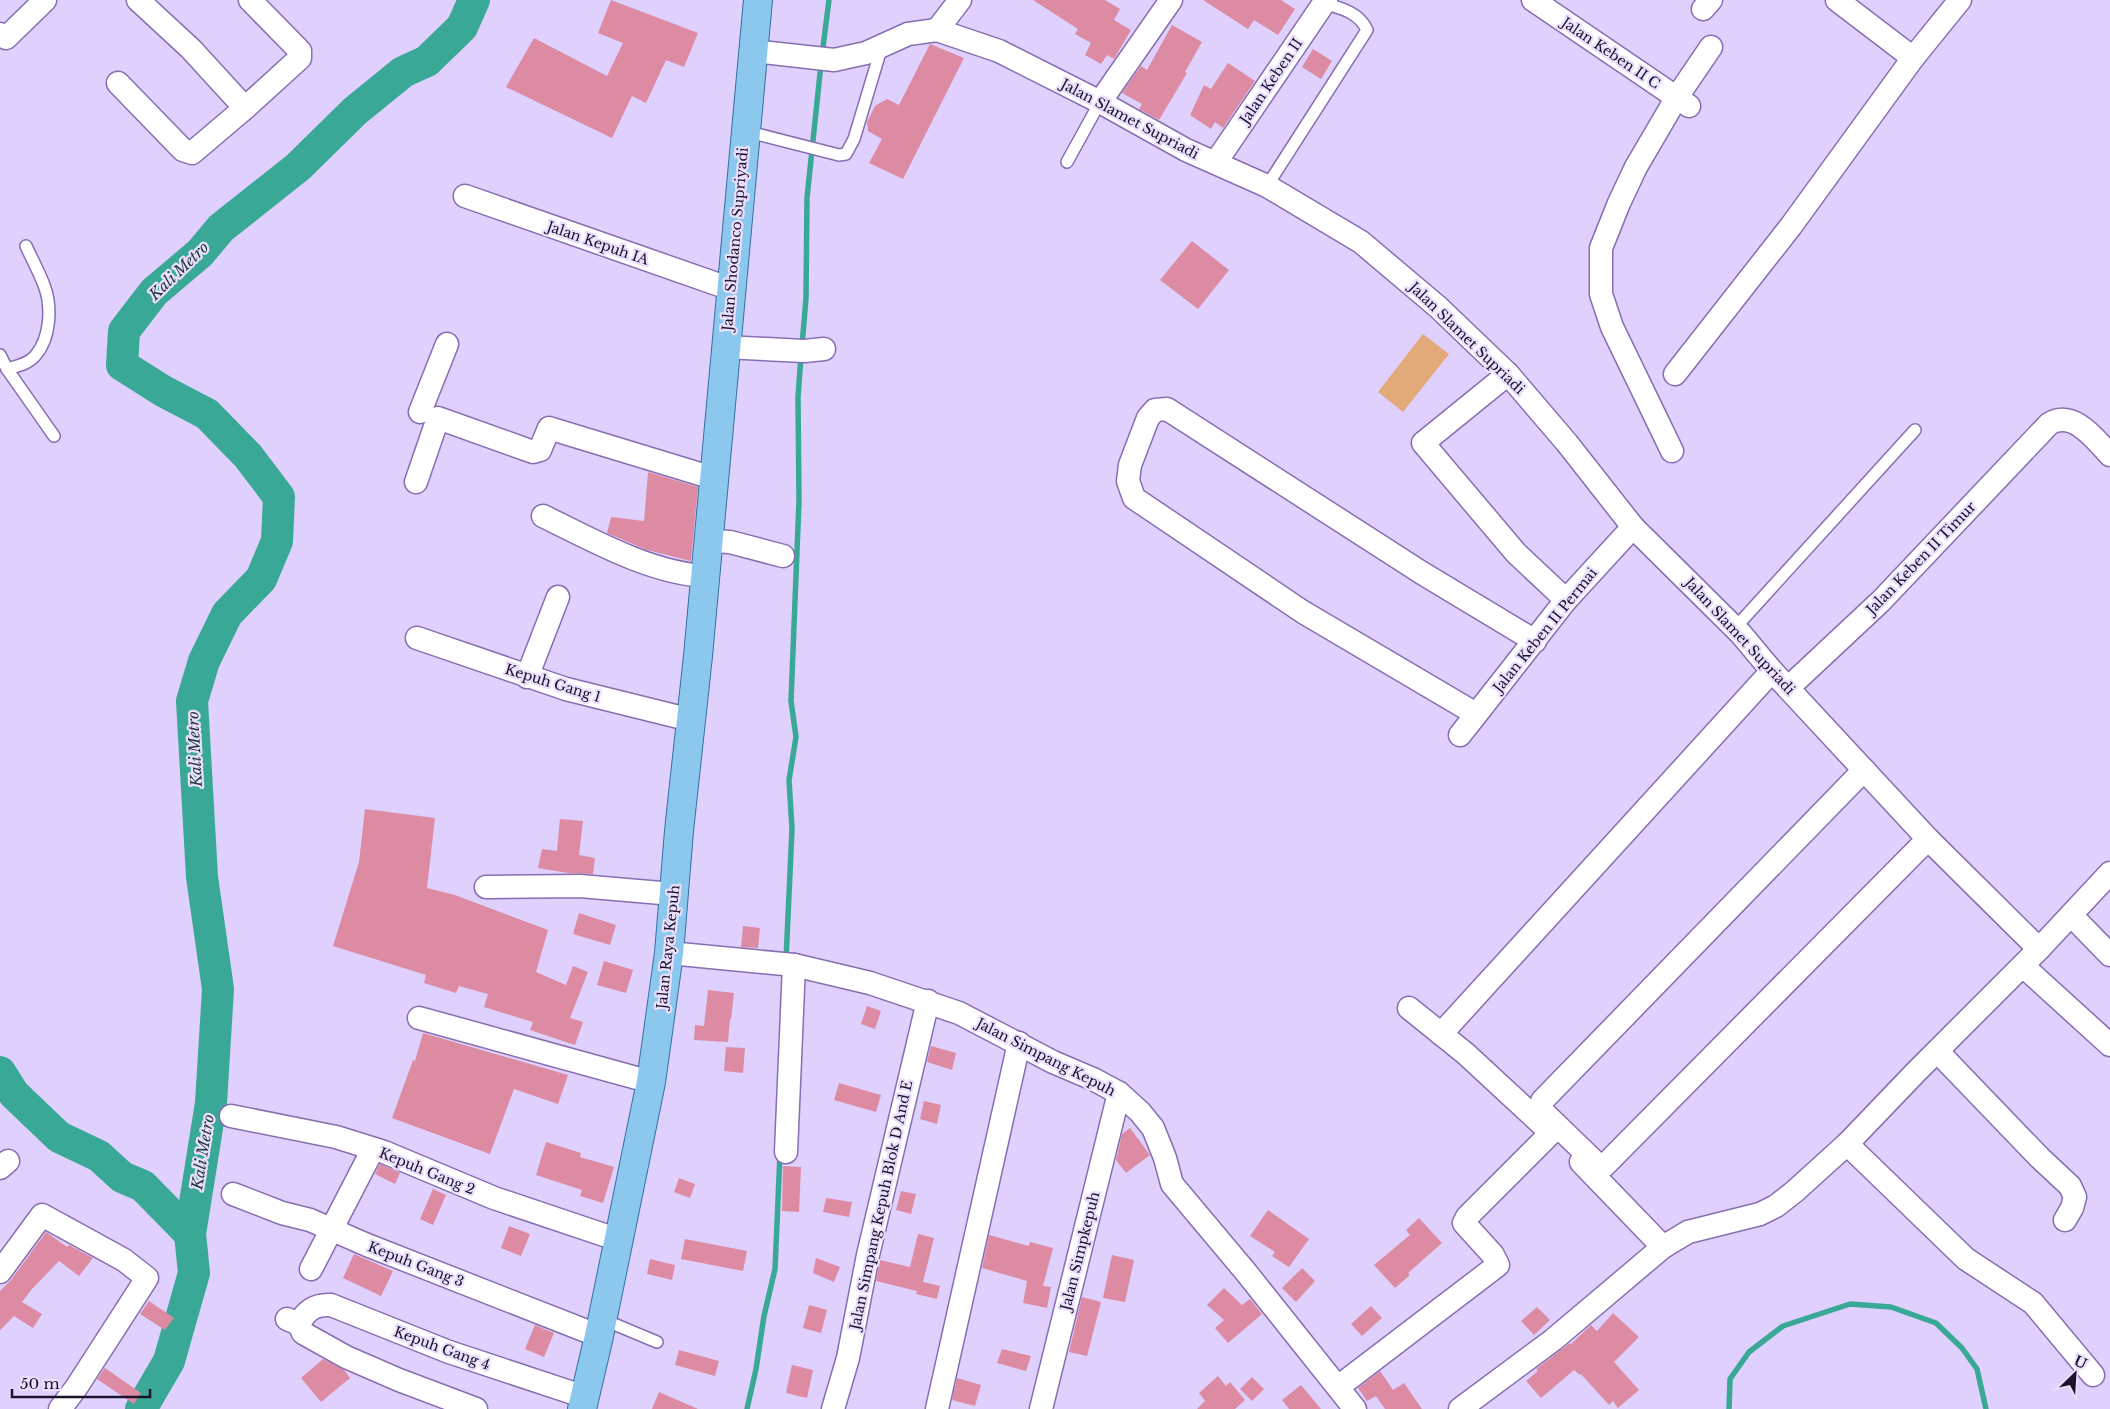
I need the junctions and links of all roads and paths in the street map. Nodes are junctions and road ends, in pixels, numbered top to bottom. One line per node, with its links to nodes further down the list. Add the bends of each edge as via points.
1 (45, 0): 12 (street)
2 (138, 0): 20 (street, via 191,49)
3 (250, 0): 20 (street, via 300,51 300,58)
4 (758, 0): 15 (main road, Jalan Shodanco Supriyadi)
5 (960, 0): 11 (street)
6 (1171, 0): 18 (street)
7 (1533, 0): 19 (street, Jalan Keben II C)
8 (1837, 0): 16 (street)
9 (1960, 0): 16 (street)
10 (1324, 2): 23 (street, Jalan Keben II); 24 (lane, via 1357,16 1367,30)
11 (937, 30): 13 (street, Jalan Slamet Supriadi, via 908,34); 18 (street, Jalan Slamet Supriadi, via 1000,51)
12 (2, 39)
13 (882, 46): 15 (street, Jalan Slamet Supriadi, via 834,60); 21 (lane, via 846,154 838,155)
14 (1711, 48): 19 (street)
15 (753, 51): 21 (main road, Jalan Shodanco Supriyadi)
16 (1913, 58): 34 (street, via 1791,226)
17 (118, 83): 20 (street, via 183,150 192,153)
18 (1100, 102): 22 (lane); 23 (street, Jalan Slamet Supriadi, via 1186,150)
19 (1684, 102): 38 (street, via 1636,168 1602,248 1601,294 1612,327)
20 (245, 108)
21 (745, 131): 27 (main road, Jalan Shodanco Supriyadi)
22 (1067, 162)
23 (1216, 162): 24 (street, Jalan Slamet Supriadi)
24 (1267, 186): 33 (street, Jalan Slamet Supriadi, via 1361,242 1438,307)
25 (465, 196): 27 (street, Jalan Kepuh IA)
26 (26, 246): 32 (lane, via 45,287 50,319 46,337 35,356)
27 (731, 289): 29 (main road, Jalan Shodanco Supriyadi)
28 (447, 344): 35 (street)
29 (725, 347): 30 (street); 40 (main road, Jalan Shodanco Supriyadi)
30 (803, 350)
31 (0, 354): 32 (lane)
32 (7, 369): 37 (lane)
33 (1508, 374): 43 (street, Jalan Slamet Supriadi); 48 (street, via 1423,443 1516,553)
34 (1675, 374)
35 (426, 414): 40 (street, via 533,452 540,450 549,428); 41 (street)
36 (1915, 430): 49 (lane)
37 (54, 436)
38 (1672, 451)
39 (2110, 455): 54 (street, Jalan Keben II Timur, via 2072,420 2058,419 2049,424 1881,601)
40 (713, 478): 44 (main road, Jalan Raya Kepuh)
41 (416, 482)
42 (543, 516): 46 (street, via 612,551 685,575)
43 (1633, 527): 48 (street, Jalan Keben II Permai); 49 (street, Jalan Slamet Supriadi)
44 (708, 542): 45 (street, via 730,542); 46 (main road, Jalan Raya Kepuh)
45 (782, 556)
46 (705, 576): 56 (main road, Jalan Raya Kepuh)
47 (558, 597): 53 (street)
48 (1566, 600): 51 (street, Jalan Keben II Permai)
49 (1735, 628): 52 (street, Jalan Slamet Supriadi)
50 (417, 638): 53 (street, Kepuh Gang 1)
51 (1535, 641): 55 (street, Jalan Keben II Permai); 55 (street, via 1422,573 1167,409 1155,410 1148,418 1130,465 1128,481 1134,498 1303,612)
52 (1772, 671): 54 (street, Jalan Slamet Supriadi); 72 (street)
53 (527, 677): 56 (street, Kepuh Gang 1)
54 (1788, 688): 58 (street, Jalan Slamet Supriadi)
55 (1476, 714): 57 (street, Jalan Keben II Permai)
56 (691, 720): 62 (main road, Jalan Raya Kepuh)
57 (1460, 735)
58 (1864, 770): 59 (street, Jalan Slamet Supriadi); 59 (street, via 1542,1101 1541,1110 1598,1164 1605,1165)
59 (1928, 839): 64 (street, Jalan Slamet Supriadi)
60 (2110, 874): 63 (street)
61 (486, 887): 62 (street, via 580,886)
62 (673, 894): 65 (main road, Jalan Raya Kepuh)
63 (2071, 915): 64 (street); 66 (street)
64 (2040, 949): 68 (street)
65 (669, 953): 67 (street, Jalan Simpang Kepuh); 76 (main road, Jalan Raya Kepuh)
66 (2110, 955)
67 (785, 965): 69 (street, Jalan Simpang Kepuh, via 870,983); 82 (street)
68 (2024, 966): 74 (street); 75 (street)
69 (928, 1001): 73 (street, Jalan Simpang Kepuh); 97 (street, Jalan Simpang Kepuh Blok D And E, via 868,1255 848,1358)
70 (1409, 1008): 72 (street)
71 (419, 1018): 76 (street)
72 (1441, 1034): 79 (street)
73 (1018, 1043): 77 (street, Jalan Simpang Kepuh); 98 (street)
74 (2110, 1045)
75 (1938, 1052): 80 (street); 84 (street, via 2070,1186 2075,1196)
76 (651, 1082): 86 (main road, Jalan Raya Kepuh)
77 (1119, 1093): 93 (street, Jalan Simpang Kepuh, via 1153,1128 1172,1184); 99 (street, Jalan Simpkepuh)
78 (231, 1116): 81 (street, Kepuh Gang 2, via 336,1137)
79 (1551, 1133): 87 (street); 93 (street, via 1466,1217 1464,1223 1498,1265)
80 (1848, 1144): 87 (street, via 1776,1206 1760,1214 1688,1232); 92 (street, via 1966,1258 2033,1303)
81 (374, 1149): 85 (street); 86 (street, Kepuh Gang 2, via 494,1198)
82 (786, 1152)
83 (233, 1194): 85 (street, Kepuh Gang 3)
84 (2065, 1220)
85 (332, 1230): 88 (street); 90 (street, Kepuh Gang 3)
86 (619, 1240): 90 (main road, Jalan Raya Kepuh)
87 (1663, 1248): 101 (street, via 1553,1340)
88 (311, 1269)
89 (0, 1272): 95 (street, via 42,1215 124,1260 147,1278)
90 (601, 1328): 91 (lane); 94 (main road, Jalan Raya Kepuh)
91 (657, 1342)
92 (2093, 1374)
93 (1338, 1387): 100 (street, Jalan Simpang Kepuh)
94 (583, 1403): 96 (street, Kepuh Gang 4, via 331,1305 320,1304 296,1319 303,1333 346,1356)
95 (60, 1409)
96 (476, 1409)
97 (832, 1409)
98 (937, 1409)
99 (1041, 1409)
100 (1355, 1409)
101 (1460, 1409)

